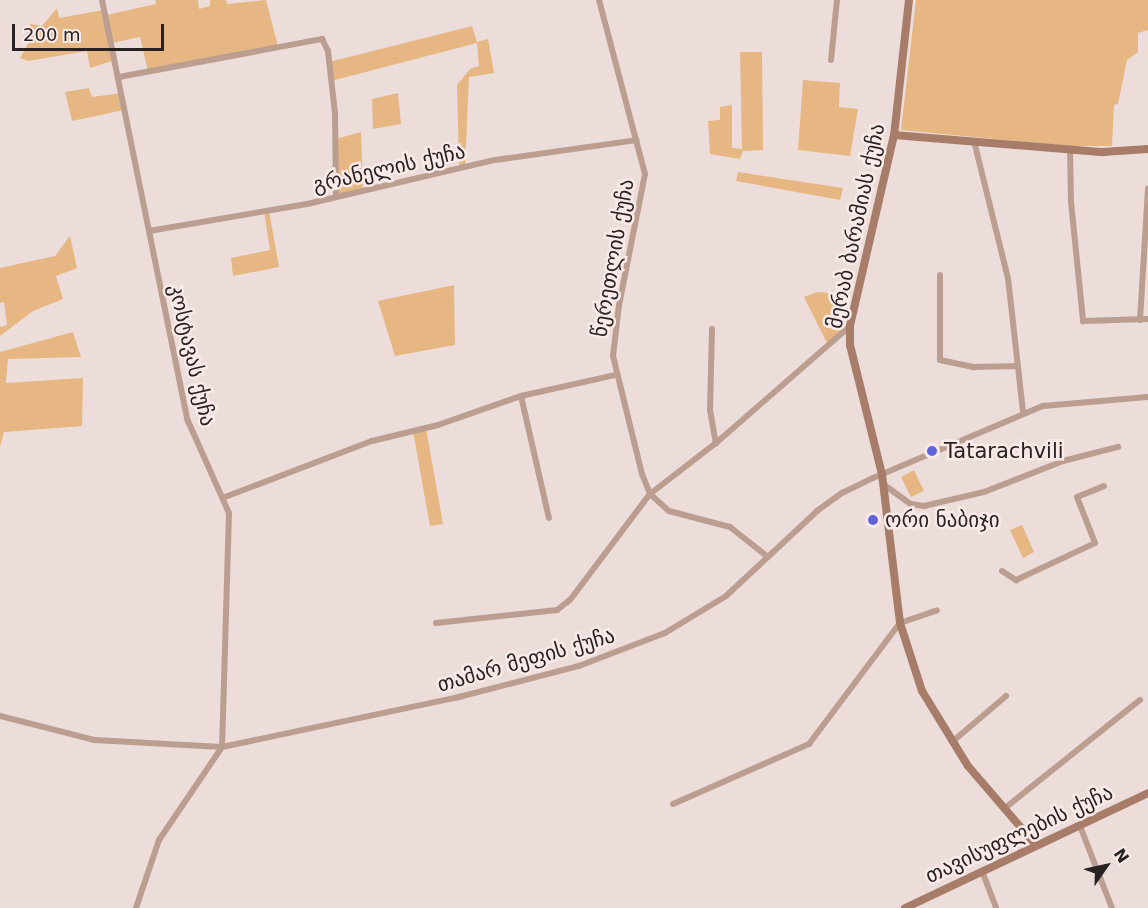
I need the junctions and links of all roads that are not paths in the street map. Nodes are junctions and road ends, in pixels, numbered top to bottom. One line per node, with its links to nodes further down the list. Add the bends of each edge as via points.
1 (102, 0): 6 (street, კოსტავას ქუჩა)
2 (599, 0): 8 (street, წერეთლის ქუჩა)
3 (837, 0): 5 (street)
4 (909, 0): 7 (main road, მერაბ ბარამიას ქუჩა)
5 (831, 60)
6 (118, 77): 13 (street, via 322,39 328,51 335,113); 14 (street, კოსტავას ქუჩა)
7 (894, 135): 9 (main road); 18 (main road, მერაბ ბარამიას ქუჩა)
8 (637, 140): 13 (street, გრანელის ქუჩა, via 495,160); 21 (street, წერეთლის ქუჩა, via 645,187 619,305)
9 (974, 141): 10 (main road); 20 (street, via 1008,278)
10 (1070, 149): 11 (main road, via 1119,153); 17 (street, via 1083,321)
11 (1148, 149)
12 (1148, 188): 17 (street)
13 (336, 197): 14 (street, გრანელის ქუჩა)
14 (149, 231): 30 (street, კოსტავას ქუჩა, via 188,421)
15 (940, 274): 20 (street, via 940,360 974,367)
16 (1148, 319): 17 (street)
17 (1140, 320)
18 (850, 326): 25 (street); 27 (main road, მერაბ ბარამიას ქუჩა, via 853,362)
19 (712, 329): 25 (street, via 710,410)
20 (1018, 366): 24 (street)
21 (615, 375): 22 (street); 29 (street, წერეთლის ქუჩა)
22 (521, 396): 30 (street, via 438,425 372,441); 31 (street)
23 (1148, 397): 24 (street, თამარ მეფის ქუჩა, via 1060,403)
24 (1023, 412): 27 (street, თამარ მეფის ქუჩა)
25 (716, 443): 29 (street)
26 (1118, 447): 27 (street, via 1063,460 984,492 924,506 910,504)
27 (882, 478): 32 (street, თამარ მეფის ქუჩა, via 833,499); 36 (main road, მერაბ ბარამიას ქუჩა)
28 (1104, 486): 33 (street, via 1077,497 1095,543 1016,580)
29 (650, 494): 32 (street, via 669,511 730,527); 35 (street, via 570,600 557,610)
30 (225, 497): 41 (street, კოსტავას ქუჩა, via 229,513)
31 (549, 518)
32 (768, 557): 41 (street, თამარ მეფის ქუჩა, via 726,596 666,633 579,666 455,698)
33 (1002, 571)
34 (937, 610): 36 (street)
35 (436, 623)
36 (900, 623): 40 (main road, მერაბ ბარამიას ქუჩა, via 922,690); 43 (street, via 809,744)
37 (1006, 696): 40 (street)
38 (1140, 700): 44 (street)
39 (0, 716): 41 (street, თამარ მეფის ქუჩა, via 94,740)
40 (952, 742): 44 (main road, მერაბ ბარამიას ქუჩა)
41 (222, 747): 48 (street, კოსტავას ქუჩა, via 159,840)
42 (1148, 793): 45 (main road, თავისუფლების ქუჩა)
43 (673, 804)
44 (1005, 808): 46 (main road, მერაბ ბარამიას ქუჩა)
45 (1080, 826): 46 (main road, თავისუფლების ქუჩა); 51 (street)
46 (1036, 846): 47 (main road, თავისუფლების ქუჩა)
47 (982, 871): 49 (main road, თავისუფლების ქუჩა); 50 (street)
48 (136, 908)
49 (905, 908)
50 (996, 908)
51 (1112, 908)

